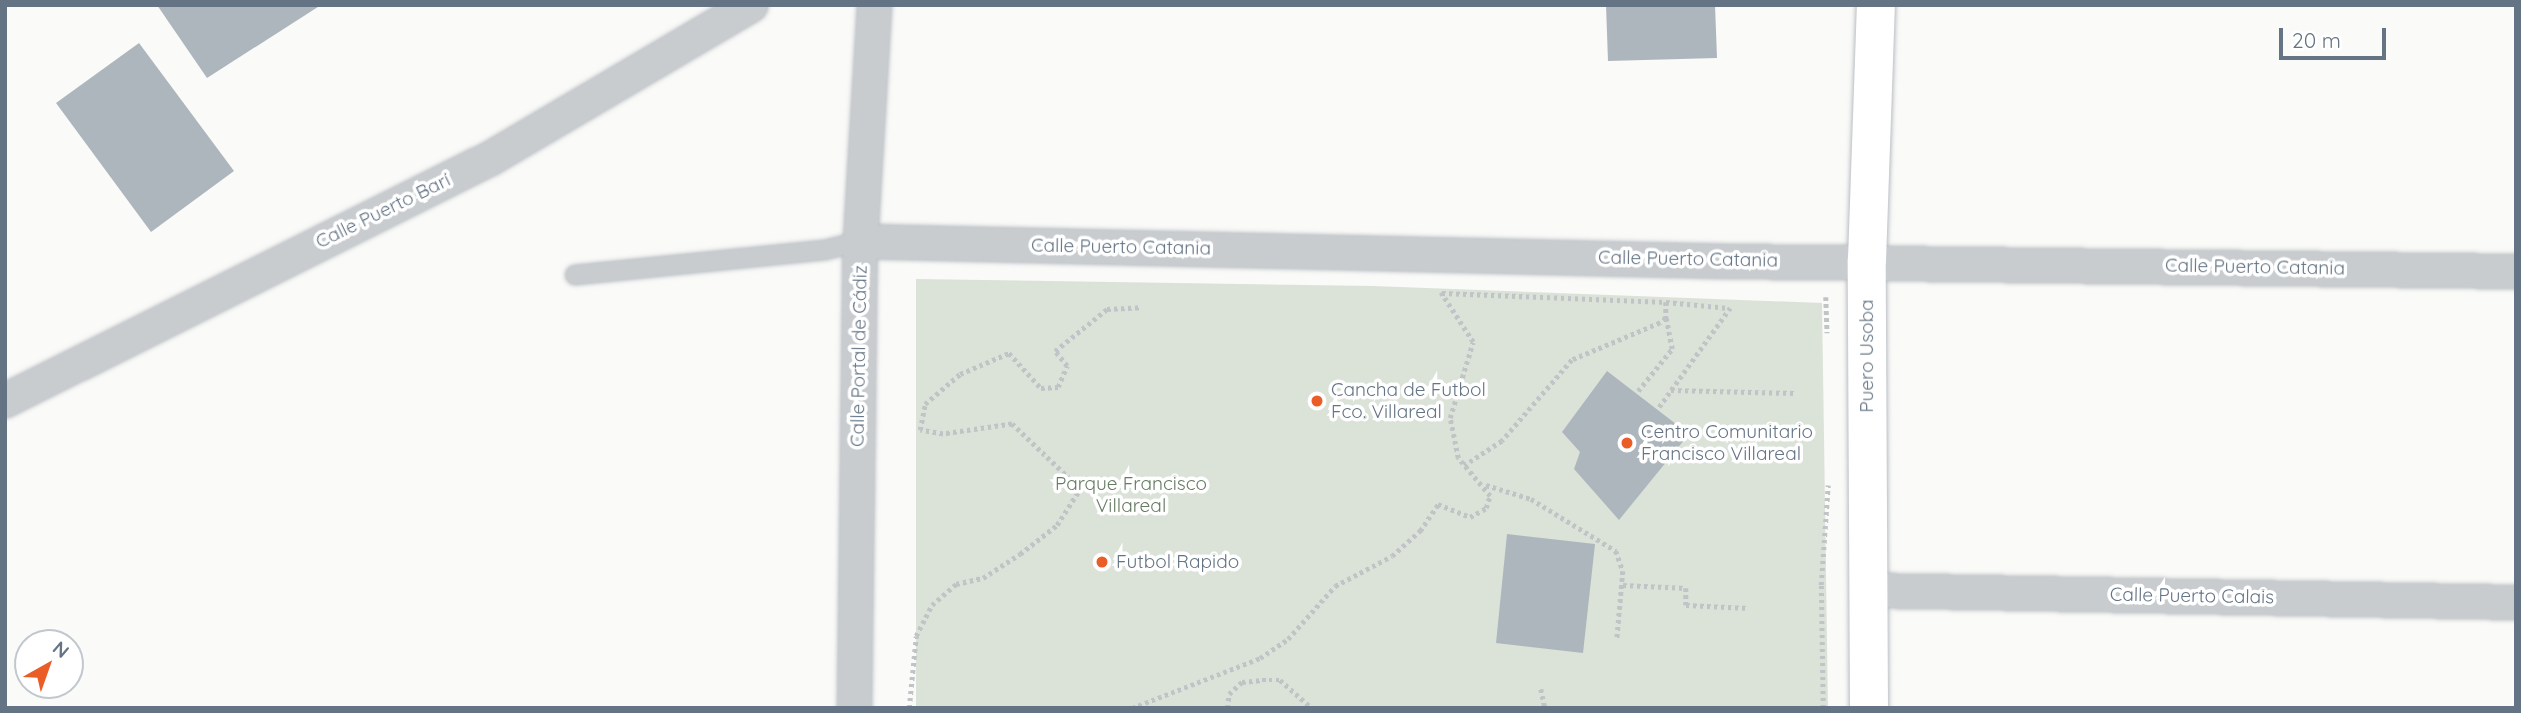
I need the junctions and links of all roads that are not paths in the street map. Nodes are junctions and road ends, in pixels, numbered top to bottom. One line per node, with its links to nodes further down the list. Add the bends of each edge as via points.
1 (750, 5): 8 (street, Calle Puerto Barí, via 490,158)
2 (874, 5): 4 (street, Calle Portal de Cádiz)
3 (1877, 5): 5 (street, Puero Usoba)
4 (860, 241): 5 (street, Calle Puerto Catania, via 1702,261); 7 (lane, via 825,250); 11 (street, Calle Portal de Cádiz)
5 (1867, 260): 6 (street, Calle Puerto Catania); 9 (street, Puero Usoba)
6 (2516, 271)
7 (575, 275)
8 (5, 400)
9 (1868, 590): 10 (street, Calle Puerto Calais); 12 (street, Puero Usoba)
10 (2516, 602)
11 (854, 708)
12 (1869, 708)

